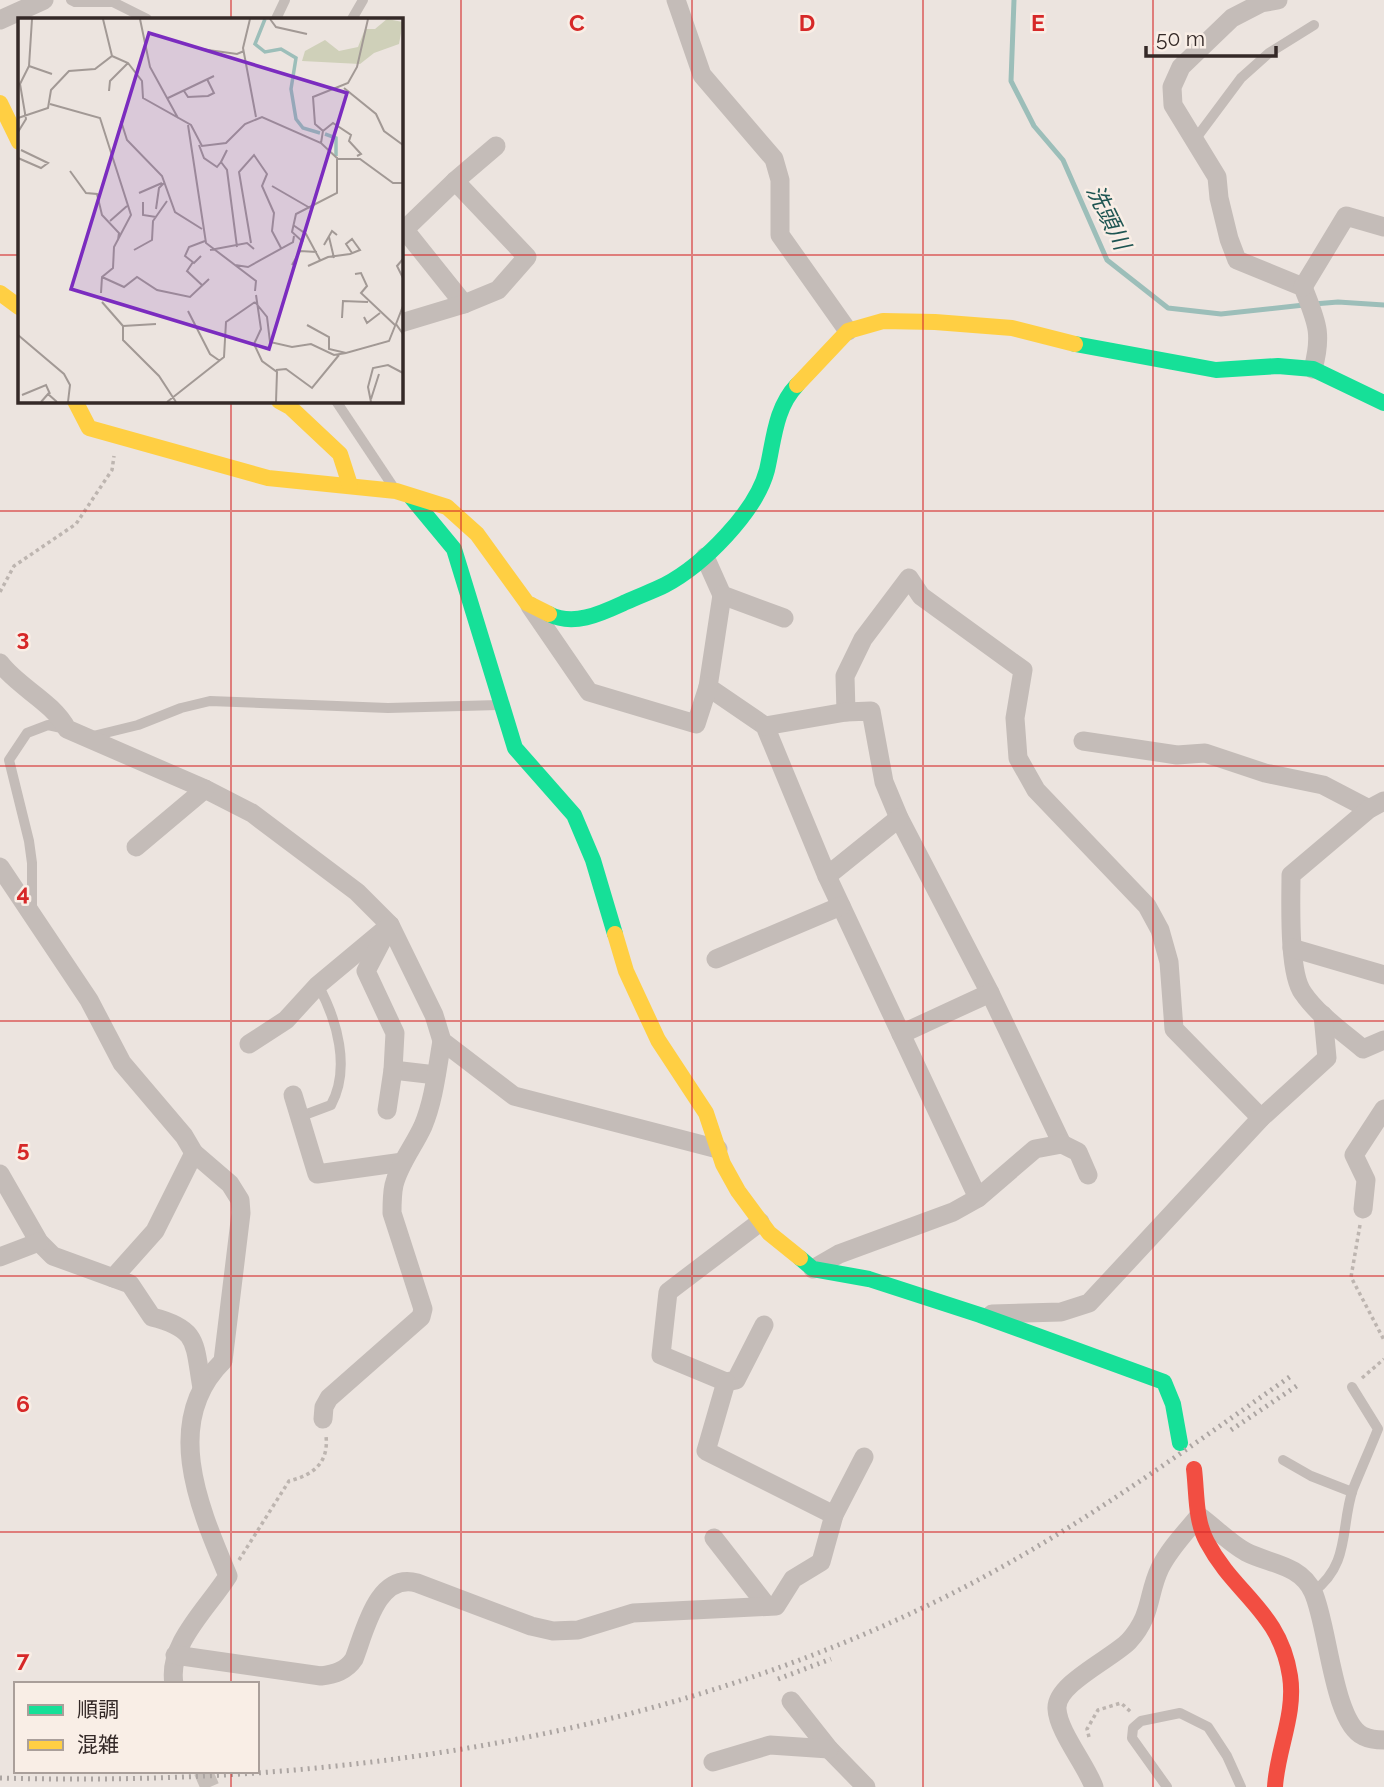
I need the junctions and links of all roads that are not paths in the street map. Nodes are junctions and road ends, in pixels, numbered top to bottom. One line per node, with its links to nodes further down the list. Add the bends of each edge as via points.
1 (44, 0): 10 (street)
2 (71, 0): 7 (lane, via 113,2)
3 (285, 0): 8 (lane)
4 (363, 0): 9 (lane)
5 (676, 0): 24 (street, via 702,75 774,159 780,180 780,236)
6 (1278, 0): 14 (street, via 1261,2 1232,18 1181,67 1172,87 1173,105)
7 (145, 18)
8 (276, 18)
9 (353, 18)
10 (0, 20)
11 (1314, 25): 14 (lane, via 1269,52 1241,78)
12 (0, 103): 13 (street)
13 (18, 140)
14 (1194, 142): 19 (street, via 1217,177 1237,260)
15 (496, 146): 16 (street)
16 (455, 181): 18 (street); 21 (street, via 527,257 498,290)
17 (1384, 227): 19 (street, via 1346,216)
18 (403, 231): 21 (street)
19 (1303, 287): 25 (street, via 1317,322 1319,347)
20 (0, 293): 22 (street)
21 (464, 304): 23 (street)
22 (18, 306)
23 (402, 323)
24 (848, 331): 25 (street, via 883,321 1012,328 1216,370); 32 (street, via 790,392 775,422 766,473 751,503)
25 (1313, 369): 29 (street)
26 (76, 402): 30 (street, via 89,428 116,437 268,478)
27 (281, 402): 30 (street, via 341,454)
28 (337, 402): 31 (lane)
29 (1384, 403)
30 (350, 485): 31 (street)
31 (403, 494): 34 (street, via 447,507 477,534); 38 (street, via 454,549)
32 (705, 557): 33 (street); 34 (street, via 667,584 590,618 558,619)
33 (722, 594): 35 (street); 37 (street)
34 (527, 603): 37 (street, via 589,692 696,724)
35 (784, 618)
36 (0, 663): 41 (street, via 60,717)
37 (708, 687): 40 (street)
38 (503, 705): 42 (lane, via 388,708 210,701); 71 (street, via 514,748 574,816 593,860 626,971 658,1040 706,1113)
39 (846, 712): 40 (street); 46 (street, via 871,711 884,782); 69 (street, via 845,676 863,639 909,578 921,596 1023,670 1015,718 1018,758 1037,790 1147,906 1169,962 1174,1029)
40 (765, 726): 49 (street)
41 (67, 729): 42 (street); 51 (lane, via 48,724 27,733 9,760 29,841)
42 (89, 737): 44 (street)
43 (1083, 741): 45 (street, via 1177,755 1205,752)
44 (205, 789): 47 (street); 52 (street, via 252,813 357,892)
45 (1377, 805): 53 (street, via 1291,874)
46 (899, 818): 49 (street); 57 (street)
47 (136, 847)
48 (0, 867): 51 (street)
49 (827, 876): 50 (street)
50 (841, 906): 54 (street); 59 (street)
51 (32, 914): 72 (street, via 89,1000 122,1063)
52 (390, 925): 56 (street); 61 (street); 63 (street, via 366,971 395,1033)
53 (1292, 948): 55 (street); 58 (street, via 1301,992)
54 (716, 959)
55 (1384, 975)
56 (318, 985): 62 (street, via 286,1020); 68 (lane, via 331,1009 340,1044 338,1092 331,1105)
57 (990, 993): 59 (street); 70 (street)
58 (1323, 1015): 60 (street, via 1363,1049); 69 (street, via 1327,1058)
59 (901, 1034): 76 (street)
60 (1384, 1040)
61 (442, 1041): 64 (street); 71 (street, via 514,1096)
62 (249, 1044)
63 (393, 1070): 64 (street); 67 (street)
64 (436, 1075): 73 (street, via 423,1125)
65 (293, 1095): 68 (street)
66 (1384, 1109): 77 (street, via 1354,1155 1366,1180)
67 (387, 1110)
68 (299, 1117): 73 (street, via 317,1174)
69 (1261, 1118): 83 (street, via 1089,1303 1061,1312)
70 (1062, 1144): 75 (street, via 1078,1152); 76 (street, via 1035,1149)
71 (718, 1149): 78 (street, via 738,1191)
72 (194, 1153): 82 (street, via 155,1231); 87 (street, via 230,1184 242,1213 223,1361)
73 (404, 1162): 88 (street, via 394,1185 392,1213 424,1310 417,1322 329,1398)
74 (0, 1174): 79 (street)
75 (1088, 1175)
76 (978, 1198): 81 (street, via 953,1212 839,1254)
77 (1363, 1209)
78 (760, 1222): 81 (street); 85 (street, via 668,1292 661,1355)
79 (38, 1242): 80 (street); 82 (street, via 53,1256)
80 (0, 1257)
81 (813, 1269): 83 (street, via 869,1279)
82 (113, 1278): 87 (street, via 130,1284 152,1317 177,1324 193,1340)
83 (980, 1315): 90 (street, via 1164,1382)
84 (764, 1325): 85 (street, via 736,1380)
85 (726, 1382): 95 (street, via 706,1451)
86 (1352, 1387): 89 (lane)
87 (202, 1388): 100 (street, via 189,1441 191,1464 204,1518 228,1576)
88 (323, 1419)
89 (1381, 1427): 94 (lane)
90 (1180, 1443)
91 (864, 1457): 95 (street)
92 (1283, 1460): 94 (lane)
93 (1194, 1469): 96 (street)
94 (1352, 1492): 98 (lane, via 1344,1545 1326,1583)
95 (834, 1515): 99 (street, via 821,1562 793,1579 776,1606)
96 (1199, 1516): 98 (street, via 1247,1552 1304,1578); 107 (street, via 1161,1566 1149,1608 1127,1643 1076,1680 1058,1700 1060,1723); 110 (street, via 1206,1540 1220,1562 1262,1609 1275,1632 1290,1678 1292,1691 1274,1769)
97 (714, 1538): 99 (street)
98 (1313, 1592): 103 (street, via 1347,1720 1363,1736)
99 (767, 1606): 100 (street, via 633,1613 578,1630 553,1631 416,1583 399,1582 380,1596 349,1667 334,1674)
100 (175, 1656): 101 (street)
101 (174, 1682)
102 (791, 1701): 104 (street)
103 (1384, 1740)
104 (829, 1749): 105 (street, via 770,1745); 106 (street)
105 (713, 1762)
106 (866, 1787)
107 (1094, 1787)
108 (1167, 1787): 109 (lane, via 1132,1738 1133,1728 1141,1721 1180,1713 1208,1727)
109 (1241, 1787)
110 (1275, 1787)

